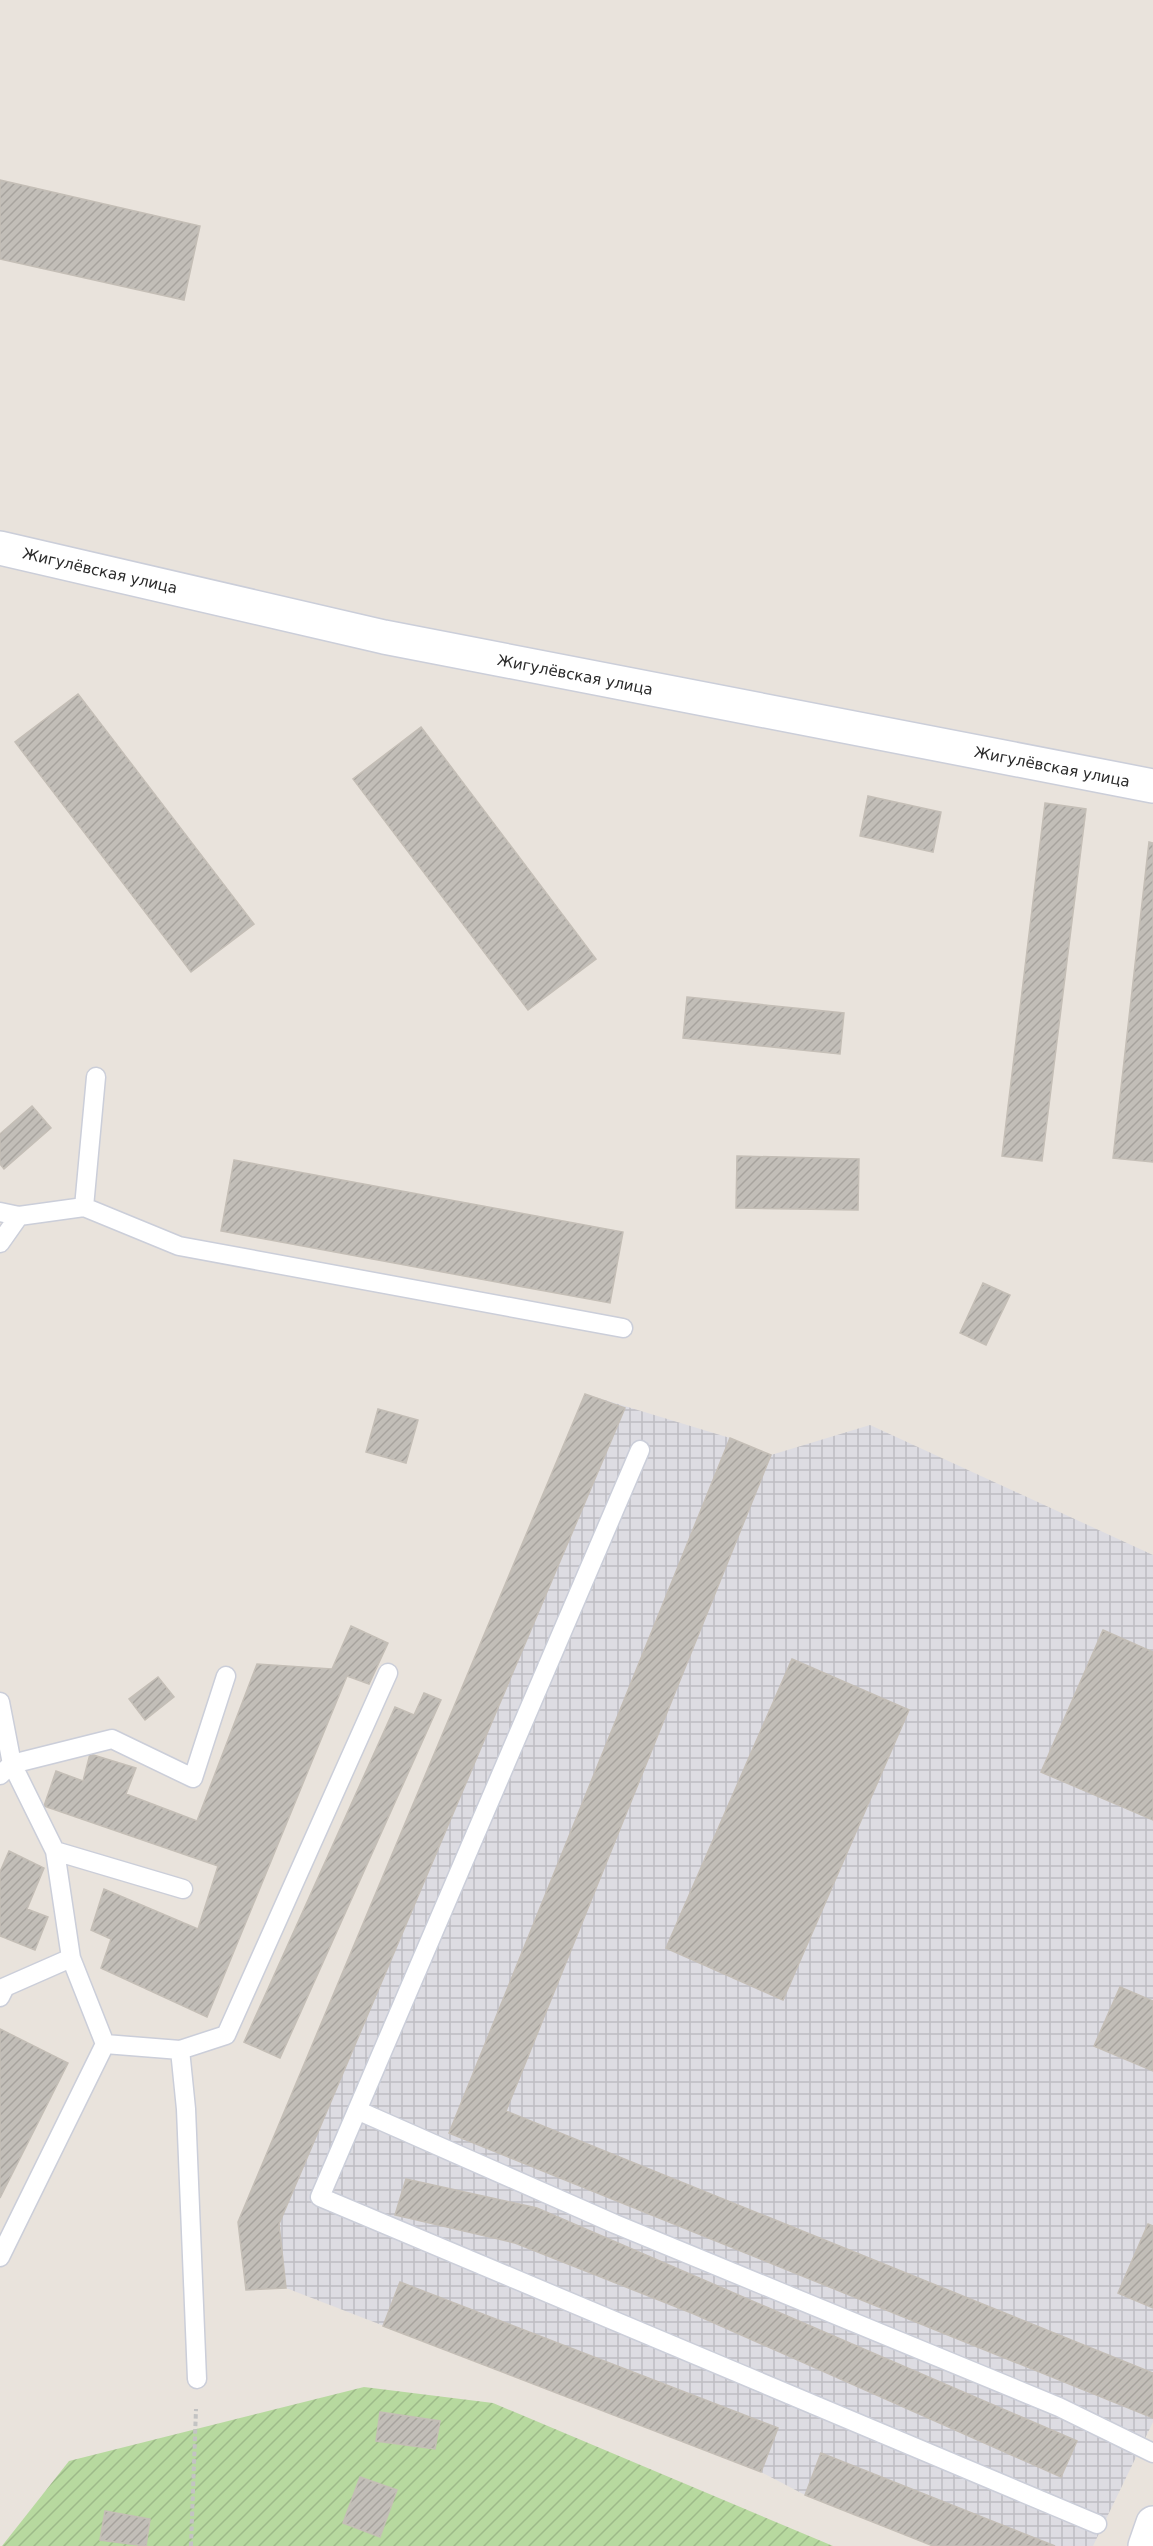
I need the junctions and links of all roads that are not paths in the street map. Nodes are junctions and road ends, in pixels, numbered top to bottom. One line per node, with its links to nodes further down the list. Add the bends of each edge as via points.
1 (0, 548): 2 (street, Жигулёвская улица, via 384,637)
2 (1153, 786)
3 (96, 1077): 4 (lane)
4 (84, 1207): 6 (lane); 8 (lane, via 179,1246)
5 (0, 1212): 6 (lane)
6 (19, 1216): 7 (lane)
7 (0, 1244)
8 (623, 1328)
9 (640, 1450): 20 (lane)
10 (388, 1673): 19 (lane, via 226,2035)
11 (226, 1676): 13 (lane, via 193,1778 112,1739)
12 (0, 1702): 13 (lane)
13 (6, 1769): 14 (lane)
14 (55, 1851): 15 (lane); 16 (lane)
15 (183, 1889)
16 (71, 1958): 17 (lane, via 5,1987); 18 (lane)
17 (0, 1997)
18 (105, 2044): 19 (lane); 21 (lane)
19 (180, 2050): 22 (lane)
20 (359, 2111): 23 (lane, via 615,2224 1059,2407); 25 (lane, via 320,2197)
21 (0, 2257)
22 (197, 2379)
23 (1153, 2453)
24 (1153, 2523): 26 (street)
25 (1097, 2524)
26 (1145, 2546)

